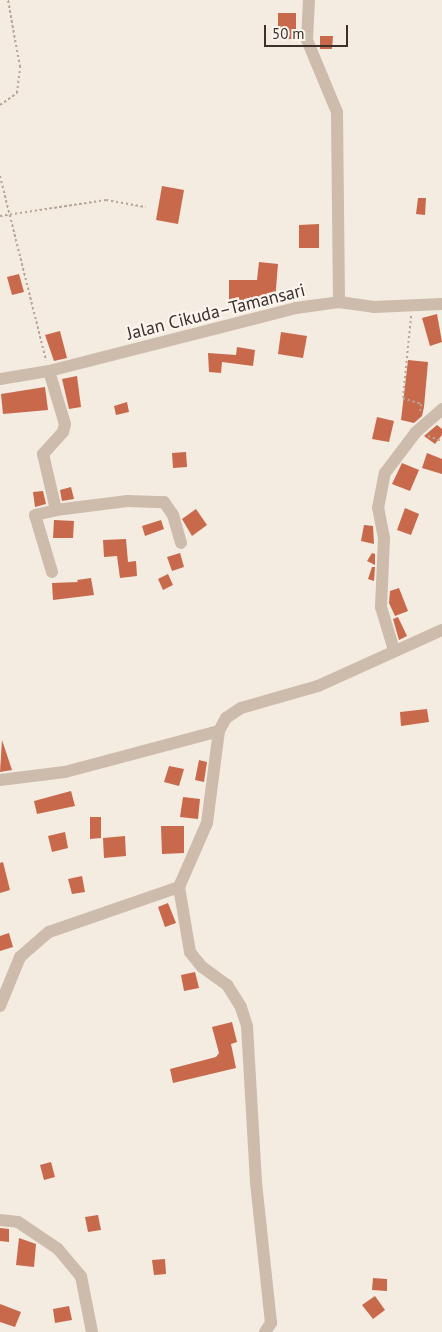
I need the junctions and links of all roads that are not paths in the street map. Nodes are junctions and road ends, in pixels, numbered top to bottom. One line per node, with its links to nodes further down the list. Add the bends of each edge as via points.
1 (309, 0): 2 (street, via 307,40 337,112)
2 (339, 302): 3 (street, Jalan Cikuda–Tamansari, via 412,308); 4 (street, Jalan Cikuda–Tamansari, via 296,308)
3 (442, 304)
4 (49, 371): 5 (street, Jalan Cikuda–Tamansari); 7 (street, via 65,424 63,432 42,454)
5 (0, 379)
6 (442, 409): 11 (street, via 416,432 385,473 378,508 384,538 381,607)
7 (56, 510): 8 (street, via 127,501 164,502); 9 (street, via 35,515)
8 (181, 543)
9 (52, 572)
10 (442, 630): 11 (street)
11 (394, 650): 12 (street, via 318,686 241,708 226,718)
12 (219, 731): 13 (street, via 65,772); 14 (street, via 207,823)
13 (0, 780)
14 (179, 887): 15 (street, via 49,932 20,957); 18 (street, via 190,952 202,967 227,985 241,1007 247,1026 256,1182 271,1323)
15 (0, 1006)
16 (0, 1220): 17 (street, via 18,1222 58,1249 81,1276)
17 (92, 1332)
18 (265, 1332)

